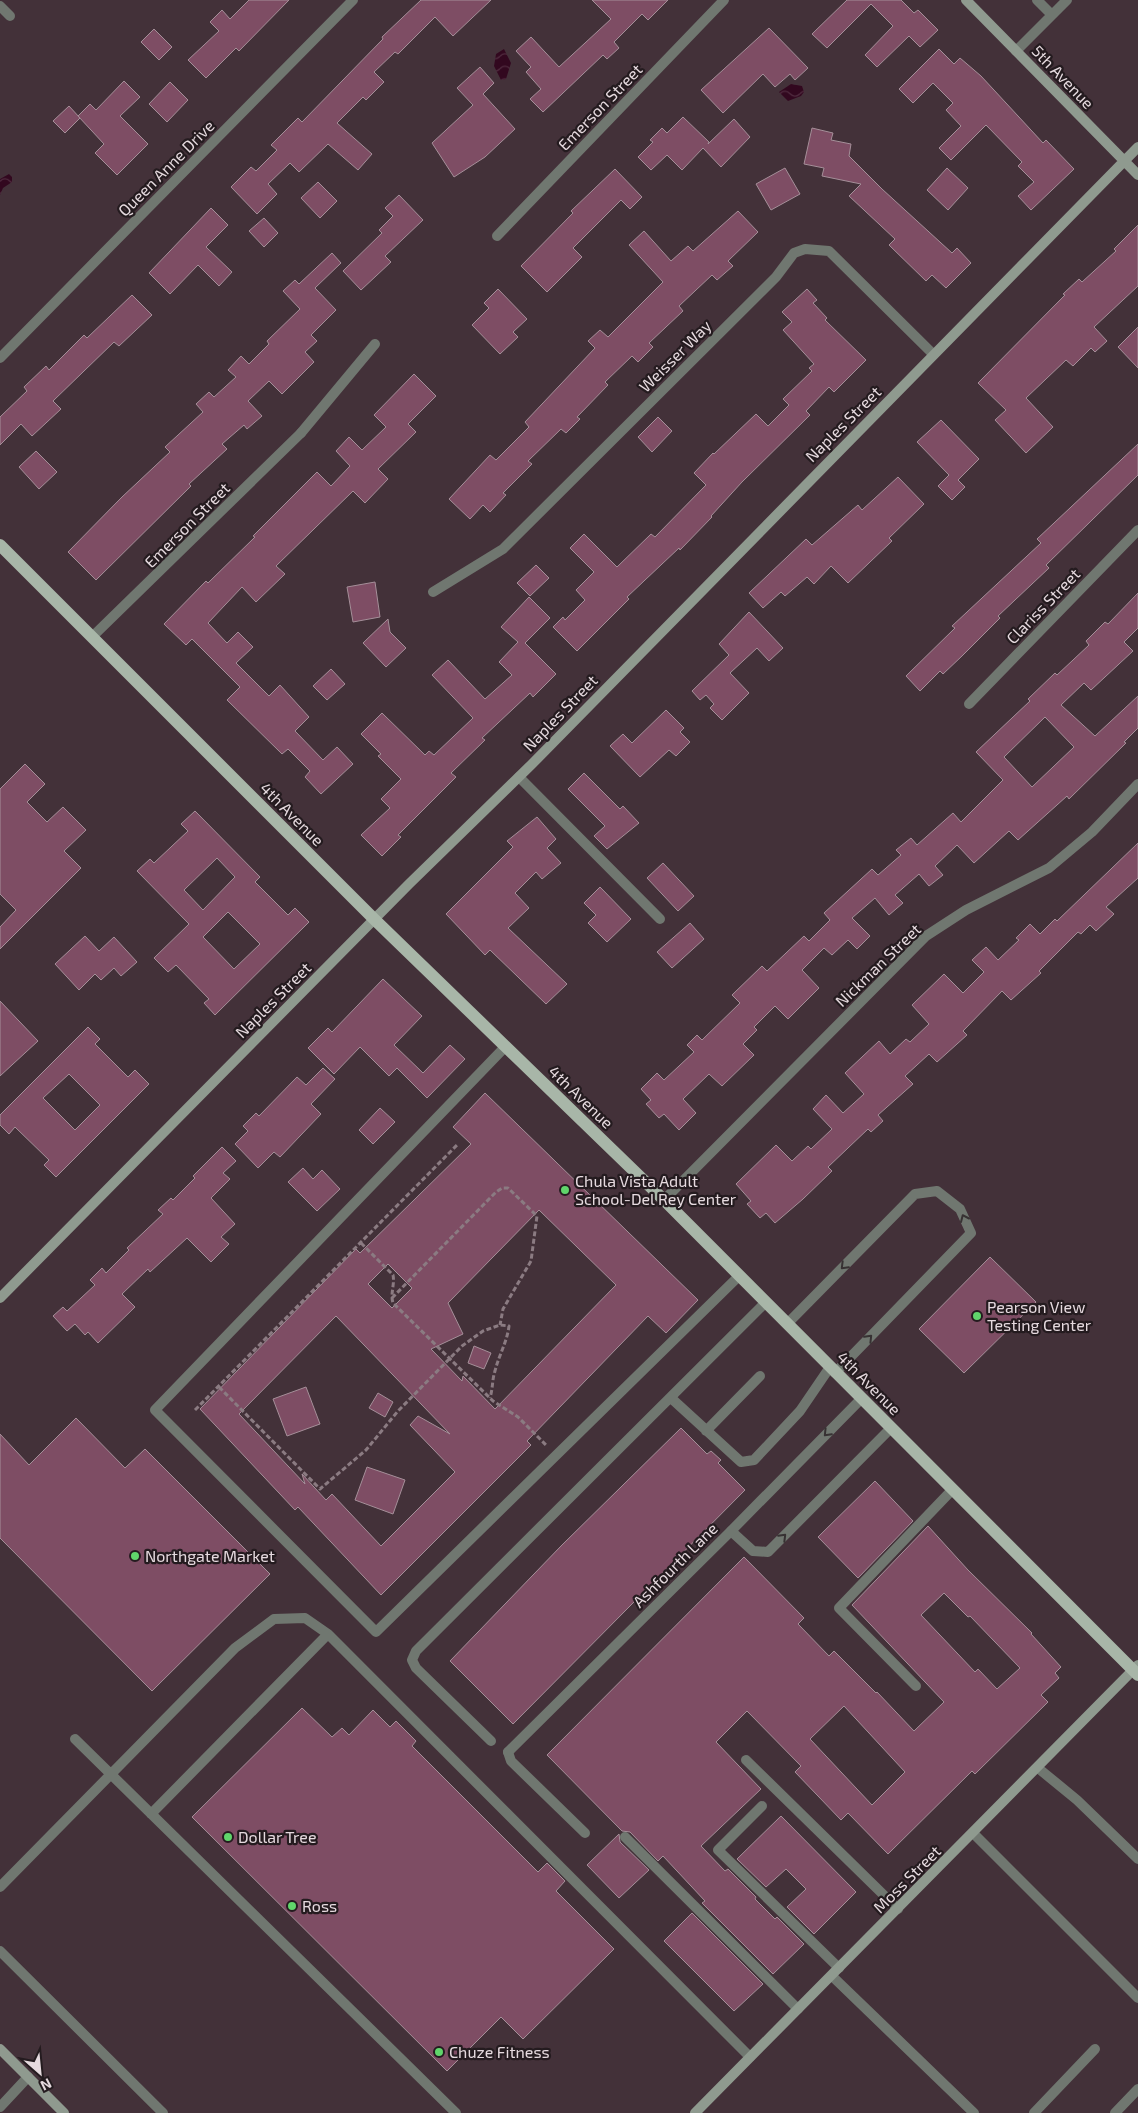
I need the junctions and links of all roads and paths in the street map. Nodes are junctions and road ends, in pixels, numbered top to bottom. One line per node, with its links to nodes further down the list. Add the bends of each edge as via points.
1 (353, 0): 16 (street, Queen Anne Drive)
2 (724, 0): 13 (street, Emerson Street)
3 (966, 0): 9 (street, 5th Avenue)
4 (1037, 0): 7 (street)
5 (1067, 0): 7 (street)
6 (0, 6): 8 (street)
7 (1052, 15): 9 (street)
8 (10, 16)
9 (1016, 51): 11 (street, 5th Avenue)
10 (1138, 147): 11 (street, Naples Street)
11 (1124, 161): 12 (street, 5th Avenue); 15 (street, Naples Street)
12 (1138, 175)
13 (497, 236)
14 (376, 344): 20 (street, Emerson Street, via 301,433)
15 (933, 354): 19 (street, Weisser Way, via 829,251 805,248 794,253 776,277 503,550); 22 (street, Naples Street)
16 (0, 358)
17 (1138, 530): 21 (street, Clariss Street)
18 (0, 545): 20 (main road, 4th Avenue)
19 (433, 592)
20 (92, 637): 24 (main road, 4th Avenue)
21 (969, 704)
22 (518, 777): 24 (street, Naples Street); 25 (street)
23 (1138, 784): 28 (street, Nickman Street, via 1092,832 1049,868 966,910 926,936)
24 (374, 919): 26 (main road, 4th Avenue); 31 (street, Naples Street)
25 (660, 919)
26 (505, 1047): 28 (main road, 4th Avenue); 46 (street, via 155,1410 376,1632)
27 (457, 1145): 29 (path)
28 (664, 1200): 30 (main road, 4th Avenue)
29 (361, 1243): 32 (path, via 393,1275); 39 (path)
30 (739, 1276): 33 (main road, 4th Avenue); 46 (street)
31 (0, 1298)
32 (392, 1298): 35 (path, via 496,1192 508,1188 537,1216 531,1261 503,1309); 36 (path, via 393,1303)
33 (766, 1302): 34 (main road, 4th Avenue); 41 (street)
34 (787, 1324): 37 (main road, 4th Avenue); 37 (street, one-way to 34, via 971,1233 960,1209 937,1191 915,1194)
35 (500, 1325): 36 (path, via 478,1334); 40 (path, via 509,1326 508,1334 494,1373)
36 (450, 1358): 39 (path, via 398,1410 366,1450 320,1489); 40 (path)
37 (833, 1370): 42 (main road, 4th Avenue); 45 (street, via 754,1460 741,1462)
38 (760, 1376): 45 (street)
39 (219, 1387): 43 (path)
40 (490, 1398): 46 (path, via 518,1417 548,1446 541,1452)
41 (671, 1398): 45 (street); 53 (street, via 416,1651 412,1660 416,1668)
42 (862, 1398): 44 (main road, 4th Avenue); 48 (street, Ashfourth Lane, one-way to 48)
43 (195, 1410)
44 (892, 1428): 47 (main road, 4th Avenue); 48 (street, one-way to 44, via 753,1551 768,1552)
45 (706, 1431)
46 (550, 1461)
47 (953, 1489): 50 (main road, 4th Avenue); 51 (street, via 840,1608)
48 (731, 1531): 59 (street, Ashfourth Lane, via 508,1752 511,1761)
49 (328, 1634): 56 (street, via 305,1618 274,1619 234,1648); 58 (street); 71 (street)
50 (1136, 1670): 55 (street, Moss Street)
51 (916, 1686)
52 (75, 1739): 56 (street)
53 (491, 1740)
54 (746, 1760): 64 (street)
55 (1038, 1768): 60 (street, Moss Street); 62 (street, via 1077,1800)
56 (112, 1776): 58 (street); 63 (street)
57 (762, 1806): 66 (street, via 718,1850)
58 (151, 1814): 77 (street)
59 (585, 1833)
60 (974, 1834): 64 (street, Moss Street); 67 (street)
61 (625, 1837): 68 (street)
62 (1138, 1859)
63 (0, 1887)
64 (898, 1909): 66 (street, Moss Street)
65 (0, 1951): 76 (street)
66 (835, 1972): 68 (street, Moss Street); 79 (street)
67 (1138, 1998)
68 (798, 2009): 71 (street, Moss Street)
69 (0, 2049): 72 (street)
70 (1095, 2049): 80 (street)
71 (750, 2057): 78 (street, Moss Street)
72 (28, 2077): 74 (street); 75 (street)
73 (1138, 2089): 81 (street)
74 (0, 2107)
75 (64, 2113)
76 (163, 2113)
77 (456, 2113)
78 (695, 2113)
79 (974, 2113)
80 (1034, 2113)
81 (1114, 2113)

